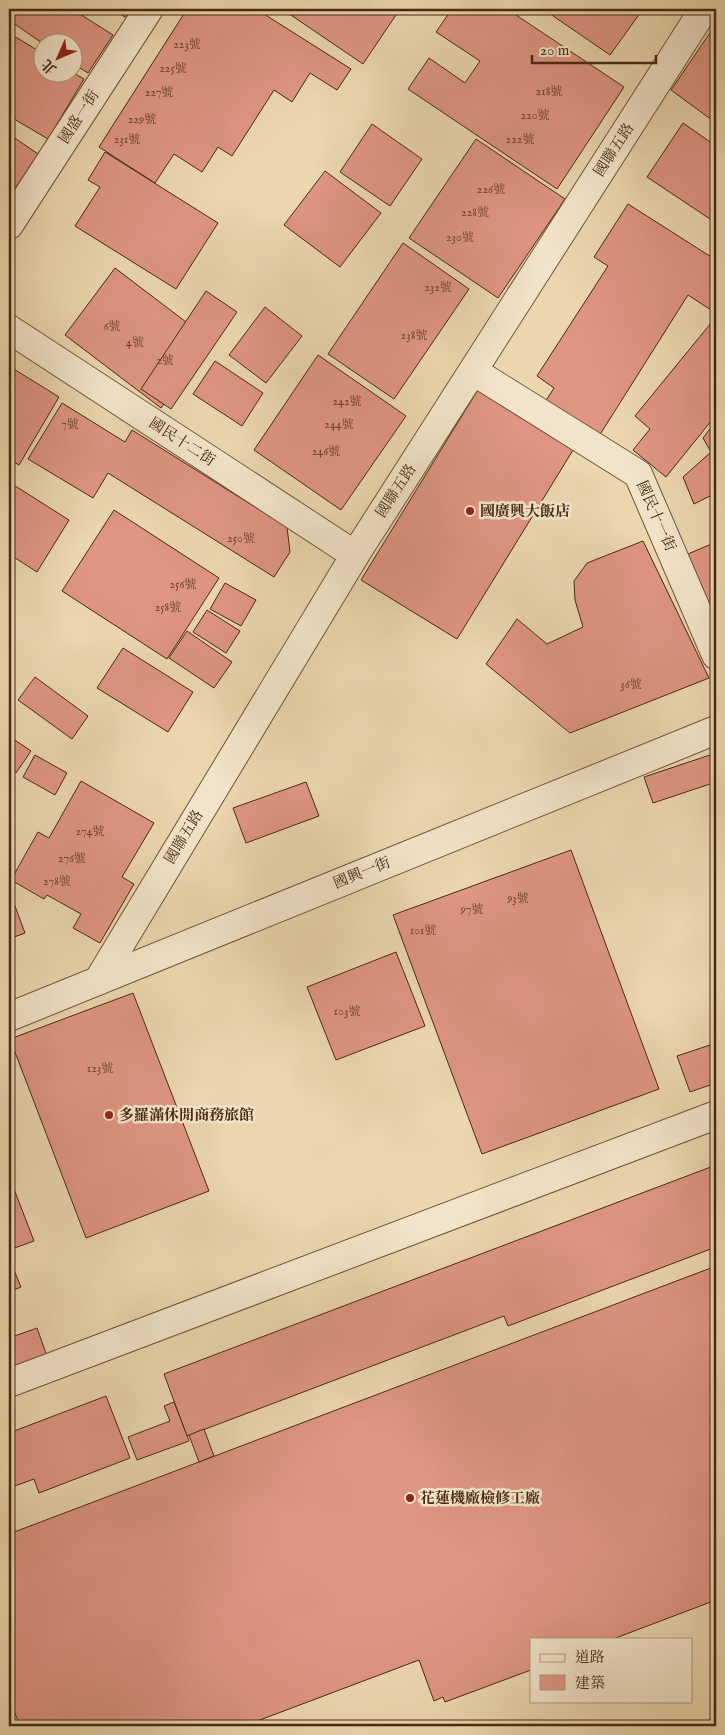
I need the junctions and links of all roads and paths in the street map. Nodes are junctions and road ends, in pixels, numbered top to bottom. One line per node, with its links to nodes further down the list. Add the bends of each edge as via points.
1 (149, 9): 3 (street, 國盛一街)
2 (704, 9): 5 (street, 國聯五路)
3 (9, 225)
4 (9, 329): 6 (street, 國民十二街)
5 (473, 371): 6 (street, 國聯五路); 7 (street, 國民十一街, via 638,474)
6 (355, 555): 9 (street, 國聯五路)
7 (716, 655)
8 (716, 730): 9 (street, 國興一街)
9 (98, 981): 10 (street, 國興一街)
10 (9, 1017)
11 (716, 1115): 12 (street)
12 (9, 1383)

